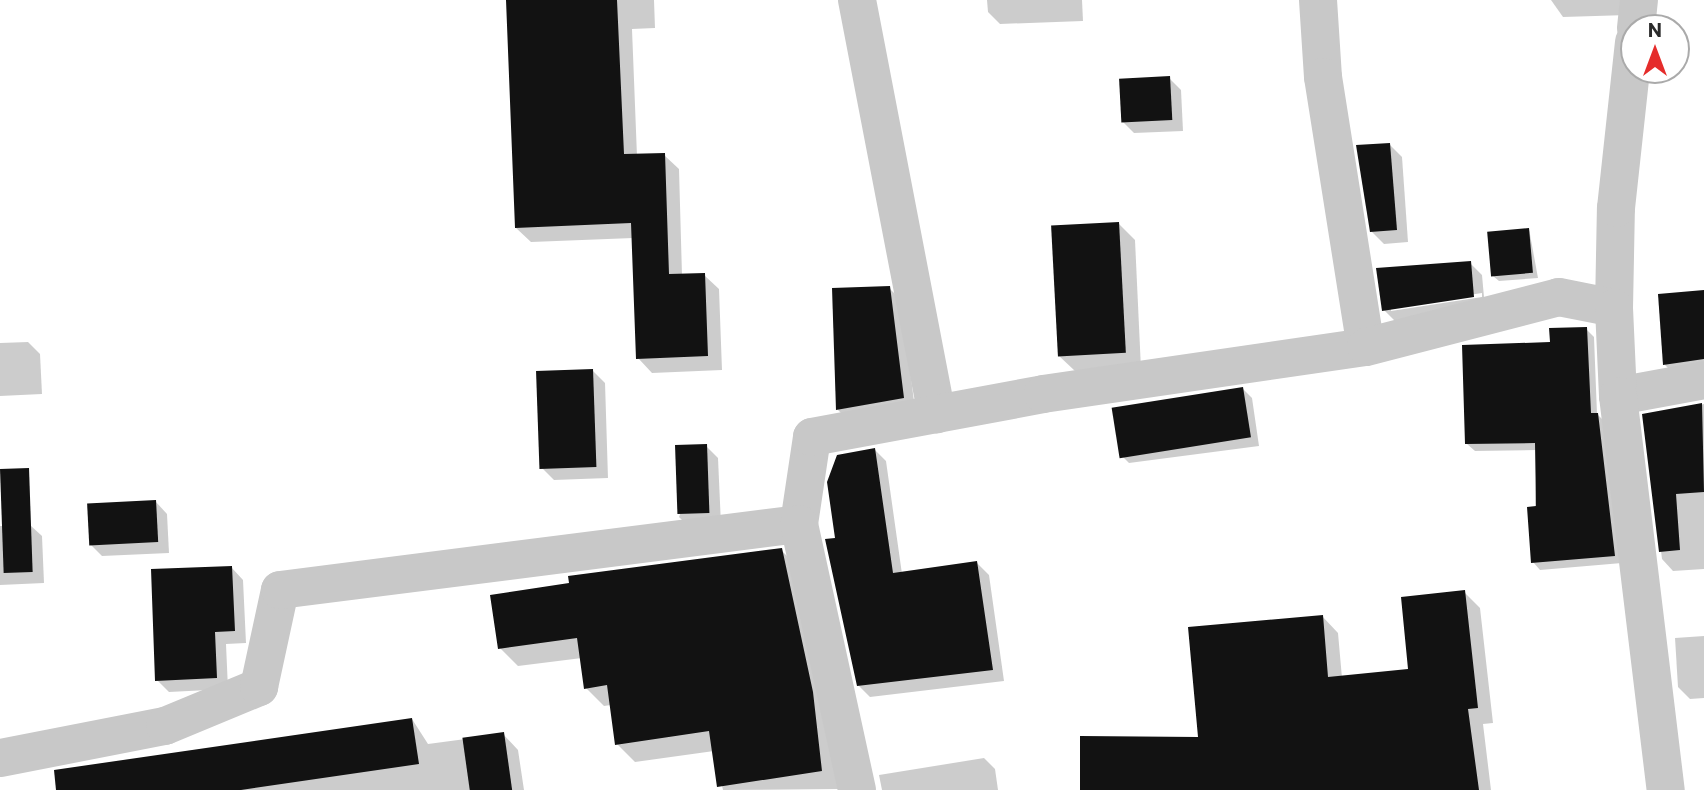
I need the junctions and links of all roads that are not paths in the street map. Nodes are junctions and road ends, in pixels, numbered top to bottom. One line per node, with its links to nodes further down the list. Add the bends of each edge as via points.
1 (857, 0): 8 (street)
2 (1318, 0): 5 (street, via 1323,77)
3 (1629, 84): 4 (street, via 1616,208)
4 (1614, 308): 5 (street, via 1559,298); 7 (street)
5 (1366, 347): 8 (street)
6 (1704, 380): 7 (street)
7 (1618, 396): 12 (street)
8 (937, 414): 9 (street, via 812,437)
9 (799, 524): 10 (street, via 280,590 259,687 165,726); 11 (street)
10 (0, 758)
11 (857, 790)
12 (1666, 790)

